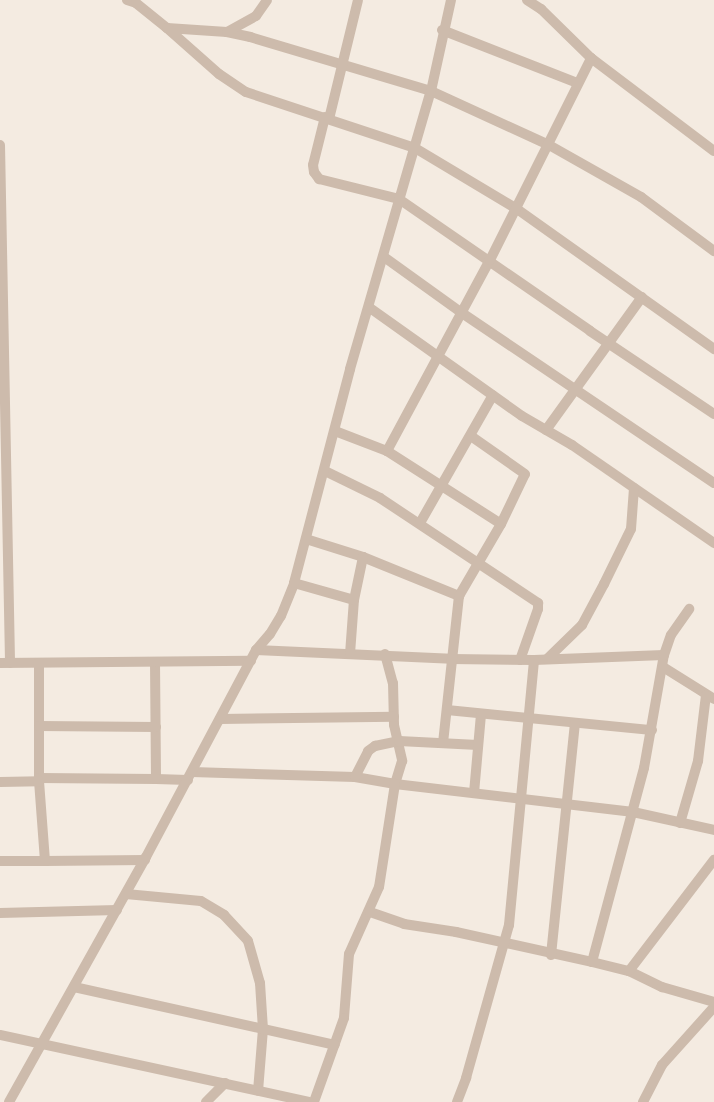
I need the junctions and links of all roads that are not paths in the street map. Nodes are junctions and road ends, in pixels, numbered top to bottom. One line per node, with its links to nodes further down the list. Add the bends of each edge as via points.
1 (127, 0): 7 (street, via 136,3)
2 (267, 0): 9 (street, via 256,16)
3 (358, 0): 11 (street)
4 (451, 0): 8 (street)
5 (527, 0): 6 (street)
6 (542, 4): 10 (street)
7 (167, 28): 9 (street); 14 (street, via 235,86 274,103)
8 (442, 30): 12 (street); 13 (street)
9 (227, 32): 11 (street)
10 (591, 58): 12 (street); 18 (street)
11 (342, 63): 13 (street); 14 (street)
12 (577, 83): 16 (street)
13 (431, 91): 16 (street); 17 (street)
14 (327, 118): 17 (street); 19 (street, via 313,165 316,175 326,182)
15 (0, 145): 61 (street)
16 (549, 145): 20 (street); 21 (street, via 641,197)
17 (415, 148): 19 (street); 20 (street)
18 (714, 151)
19 (399, 199): 22 (street); 23 (street)
20 (517, 209): 23 (street); 24 (street)
21 (714, 250)
22 (384, 257): 25 (street); 26 (street)
23 (490, 260): 26 (street); 27 (street)
24 (642, 297): 27 (street); 28 (street)
25 (370, 308): 29 (street); 34 (street, via 353,357)
26 (462, 313): 29 (street); 30 (street)
27 (609, 344): 30 (street); 32 (street)
28 (714, 349)
29 (438, 354): 31 (street); 36 (street)
30 (576, 390): 33 (street); 38 (street)
31 (493, 395): 33 (street); 35 (street)
32 (714, 414)
33 (546, 430): 40 (street)
34 (336, 431): 36 (street); 37 (street)
35 (471, 436): 39 (street); 42 (street, via 525,474)
36 (387, 451): 39 (street)
37 (325, 471): 41 (street, via 354,483); 43 (street)
38 (714, 482)
39 (440, 484): 41 (street); 42 (street)
40 (634, 488): 44 (street); 58 (street, via 631,529 604,584 582,625)
41 (420, 523): 46 (street)
42 (501, 524): 46 (street)
43 (306, 539): 45 (street); 47 (street)
44 (714, 542)
45 (363, 557): 48 (street); 49 (street)
46 (478, 563): 48 (street); 56 (street, via 538,603)
47 (294, 583): 49 (street); 51 (street, via 281,616)
48 (459, 596): 55 (street)
49 (354, 600): 52 (street)
50 (689, 609): 54 (street, via 671,635)
51 (256, 650): 52 (street); 59 (street)
52 (350, 654): 53 (street)
53 (385, 654): 55 (street); 67 (street, via 393,683)
54 (664, 655): 58 (street); 63 (street)
55 (451, 659): 56 (street); 65 (street)
56 (520, 660): 57 (street)
57 (534, 660): 58 (street); 68 (street)
58 (547, 660)
59 (251, 661): 60 (street); 69 (street)
60 (155, 662): 62 (street); 72 (street)
61 (5, 663): 62 (street)
62 (39, 663): 71 (street)
63 (663, 667): 64 (street); 73 (street)
64 (710, 697): 87 (street, via 698,761)
65 (447, 710): 66 (street); 75 (street)
66 (481, 714): 68 (street); 76 (street)
67 (394, 717): 69 (street); 74 (street)
68 (528, 718): 70 (street); 84 (street)
69 (220, 719): 77 (street)
70 (575, 723): 73 (street); 85 (street)
71 (39, 726): 72 (street); 80 (street)
72 (156, 727): 79 (street)
73 (652, 730): 86 (street)
74 (398, 741): 75 (street); 78 (street, via 370,748); 82 (street, via 402,761)
75 (443, 743): 76 (street)
76 (478, 745): 83 (street)
77 (190, 776): 78 (street); 79 (street); 90 (street)
78 (355, 777): 82 (street)
79 (156, 779): 80 (street)
80 (39, 780): 81 (street); 89 (street)
81 (0, 782)
82 (396, 784): 83 (street); 95 (street, via 379,887)
83 (474, 793): 84 (street)
84 (521, 799): 85 (street); 97 (street, via 509,925)
85 (566, 803): 86 (street); 98 (street)
86 (633, 812): 87 (street); 99 (street)
87 (680, 823): 88 (street)
88 (714, 830)
89 (45, 860): 90 (street); 92 (street)
90 (145, 860): 93 (street)
91 (714, 860): 100 (street)
92 (0, 861)
93 (126, 894): 94 (street); 104 (street, via 201,901 239,928 248,941 256,963)
94 (117, 910): 96 (street); 101 (street)
95 (370, 912): 97 (street, via 404,924 456,932); 107 (street, via 349,954 344,1018)
96 (0, 913)
97 (504, 944): 98 (street); 115 (street)
98 (551, 955): 99 (street)
99 (592, 962): 100 (street)
100 (629, 971): 102 (street, via 662,987)
101 (74, 987): 104 (street); 106 (street)
102 (714, 1002)
103 (714, 1007): 116 (street, via 662,1065)
104 (263, 1029): 107 (street); 110 (street)
105 (0, 1035): 106 (street)
106 (43, 1045): 108 (street); 112 (street)
107 (335, 1045): 109 (street)
108 (225, 1084): 110 (street); 113 (street)
109 (316, 1090): 111 (street); 114 (street)
110 (258, 1091): 111 (street)
111 (301, 1101)
112 (9, 1102)
113 (206, 1102)
114 (314, 1102)
115 (457, 1102)
116 (643, 1102)

